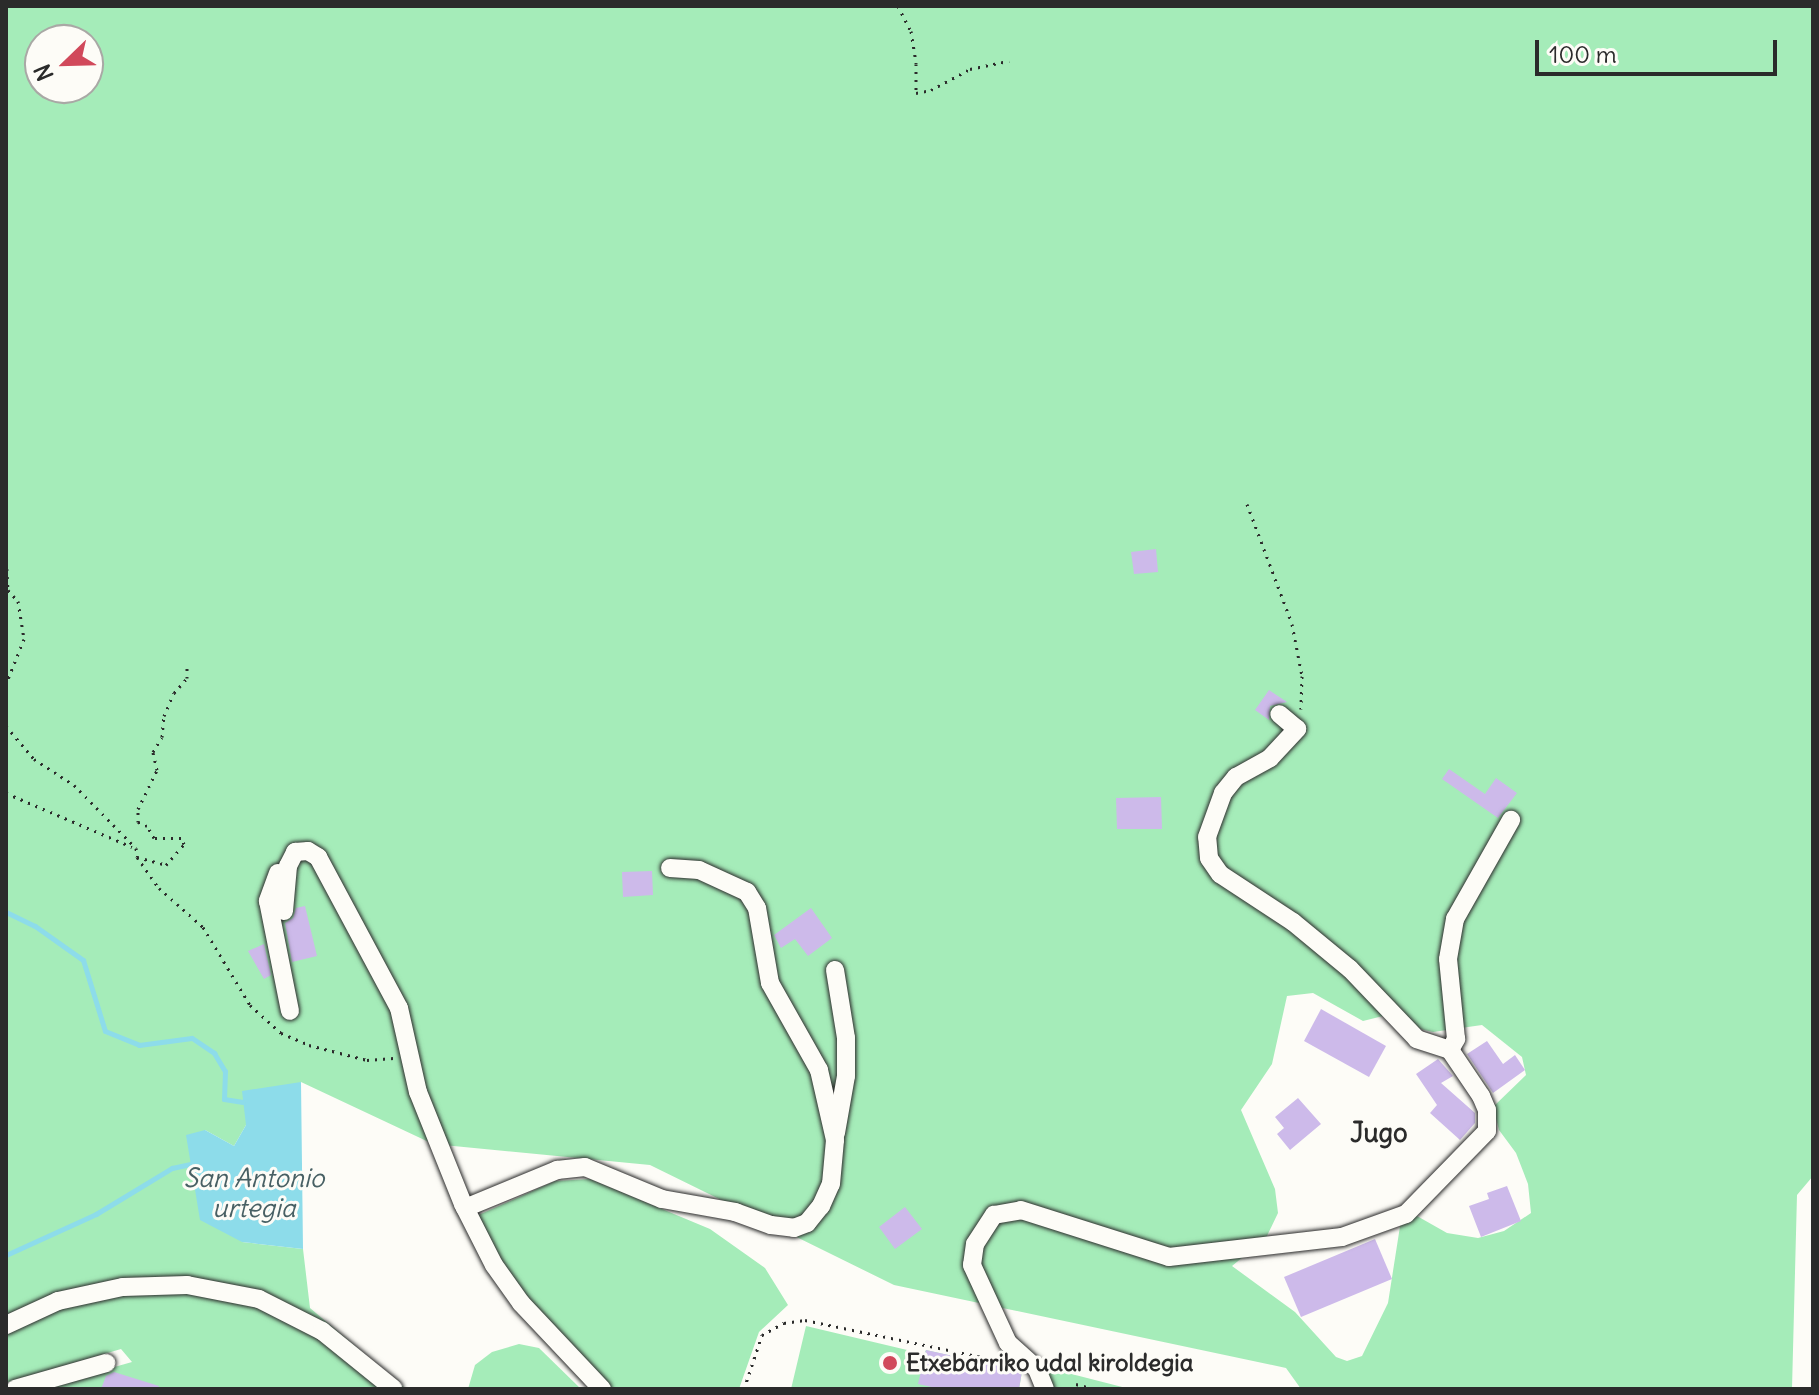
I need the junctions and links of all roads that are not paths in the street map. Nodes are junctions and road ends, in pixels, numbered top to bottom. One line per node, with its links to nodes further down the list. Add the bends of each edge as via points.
1 (1279, 714): 8 (street, via 1297,729 1270,758 1236,777 1223,793 1207,837 1209,858 1220,874 1293,922 1350,969 1417,1039)
2 (1511, 820): 8 (street, via 1455,919 1448,959 1456,1039)
3 (295, 852): 5 (street, via 284,885); 7 (street, via 277,875 268,901); 10 (street, via 318,857 399,1008 418,1092)
4 (670, 868): 9 (street, via 699,870 747,892 757,908 770,983 819,1070)
5 (284, 911)
6 (835, 970): 9 (street, via 846,1076)
7 (290, 1011)
8 (1450, 1050): 16 (street, via 1481,1096 1487,1131 1406,1214 1342,1237 1169,1257 1021,1210 994,1215 975,1244 972,1265 1008,1343 1037,1369)
9 (835, 1140): 10 (street, via 831,1184 821,1206 807,1223 794,1228 662,1199 585,1167 557,1170)
10 (465, 1208): 15 (street, via 521,1303)
11 (6, 1325): 14 (street, via 58,1301 123,1287 187,1285 259,1299 322,1331)
12 (106, 1363): 13 (street)
13 (15, 1389)
14 (394, 1389)
15 (602, 1389)
16 (1045, 1389)

